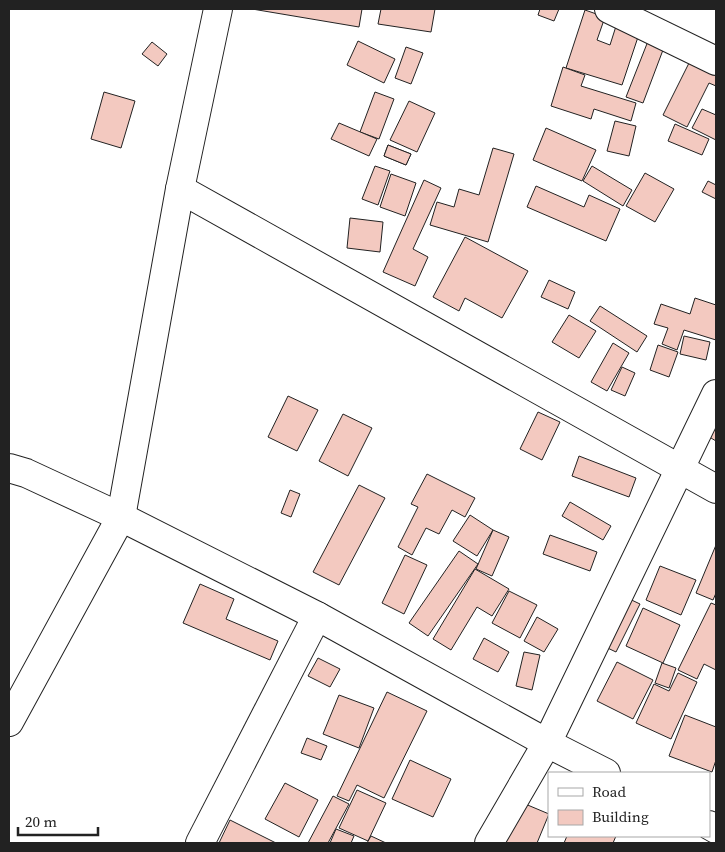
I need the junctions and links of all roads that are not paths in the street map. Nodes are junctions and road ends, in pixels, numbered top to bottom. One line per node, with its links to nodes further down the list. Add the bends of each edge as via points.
1 (218, 9): 4 (street)
2 (609, 9): 3 (street)
3 (716, 62)
4 (180, 189): 7 (street); 9 (street)
5 (716, 394): 7 (street)
6 (9, 468): 9 (street)
7 (680, 469): 8 (street); 12 (street)
8 (716, 489)
9 (121, 517): 10 (street); 11 (street)
10 (317, 616): 12 (street); 14 (street)
11 (9, 722)
12 (547, 743): 13 (street); 15 (street)
13 (604, 772)
14 (200, 843)
15 (489, 843)

